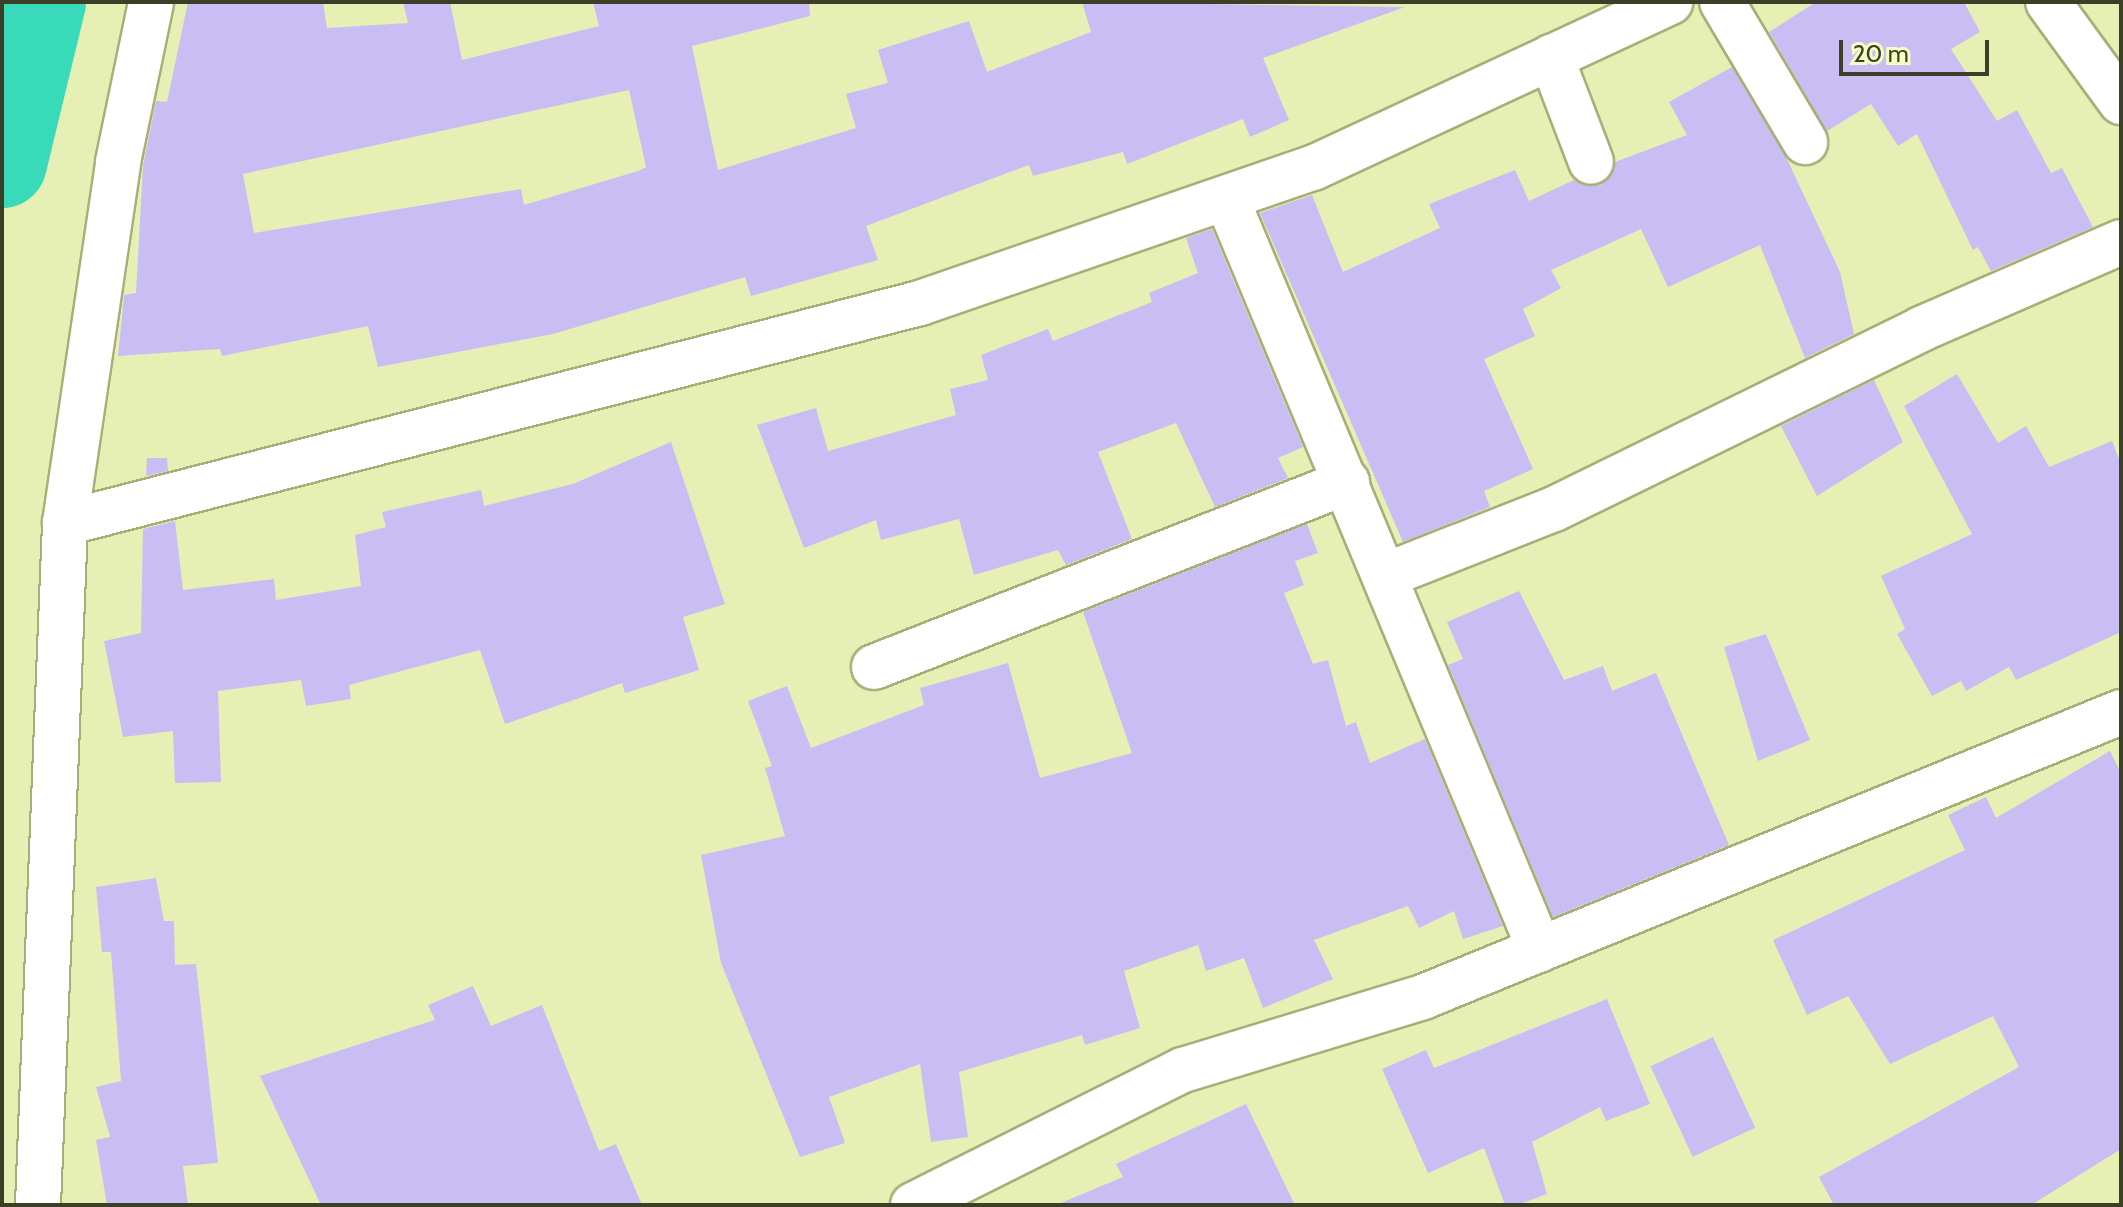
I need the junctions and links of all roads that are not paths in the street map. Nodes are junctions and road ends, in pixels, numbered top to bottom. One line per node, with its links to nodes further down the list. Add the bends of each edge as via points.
1 (151, 2): 12 (street, via 118,162)
2 (1670, 2): 5 (street)
3 (1722, 2): 7 (street)
4 (2048, 2): 6 (street)
5 (1551, 57): 8 (street); 9 (street)
6 (2121, 102)
7 (1805, 142)
8 (1591, 162)
9 (1228, 202): 11 (street); 12 (street, via 920,303)
10 (2121, 242): 13 (street, via 1921,329 1554,509)
11 (1347, 482): 13 (street); 14 (street)
12 (65, 523): 17 (street)
13 (1389, 574): 16 (street)
14 (874, 667)
15 (2121, 712): 16 (street)
16 (1540, 950): 18 (street, via 1423,997 1183,1070)
17 (38, 1205)
18 (913, 1205)

